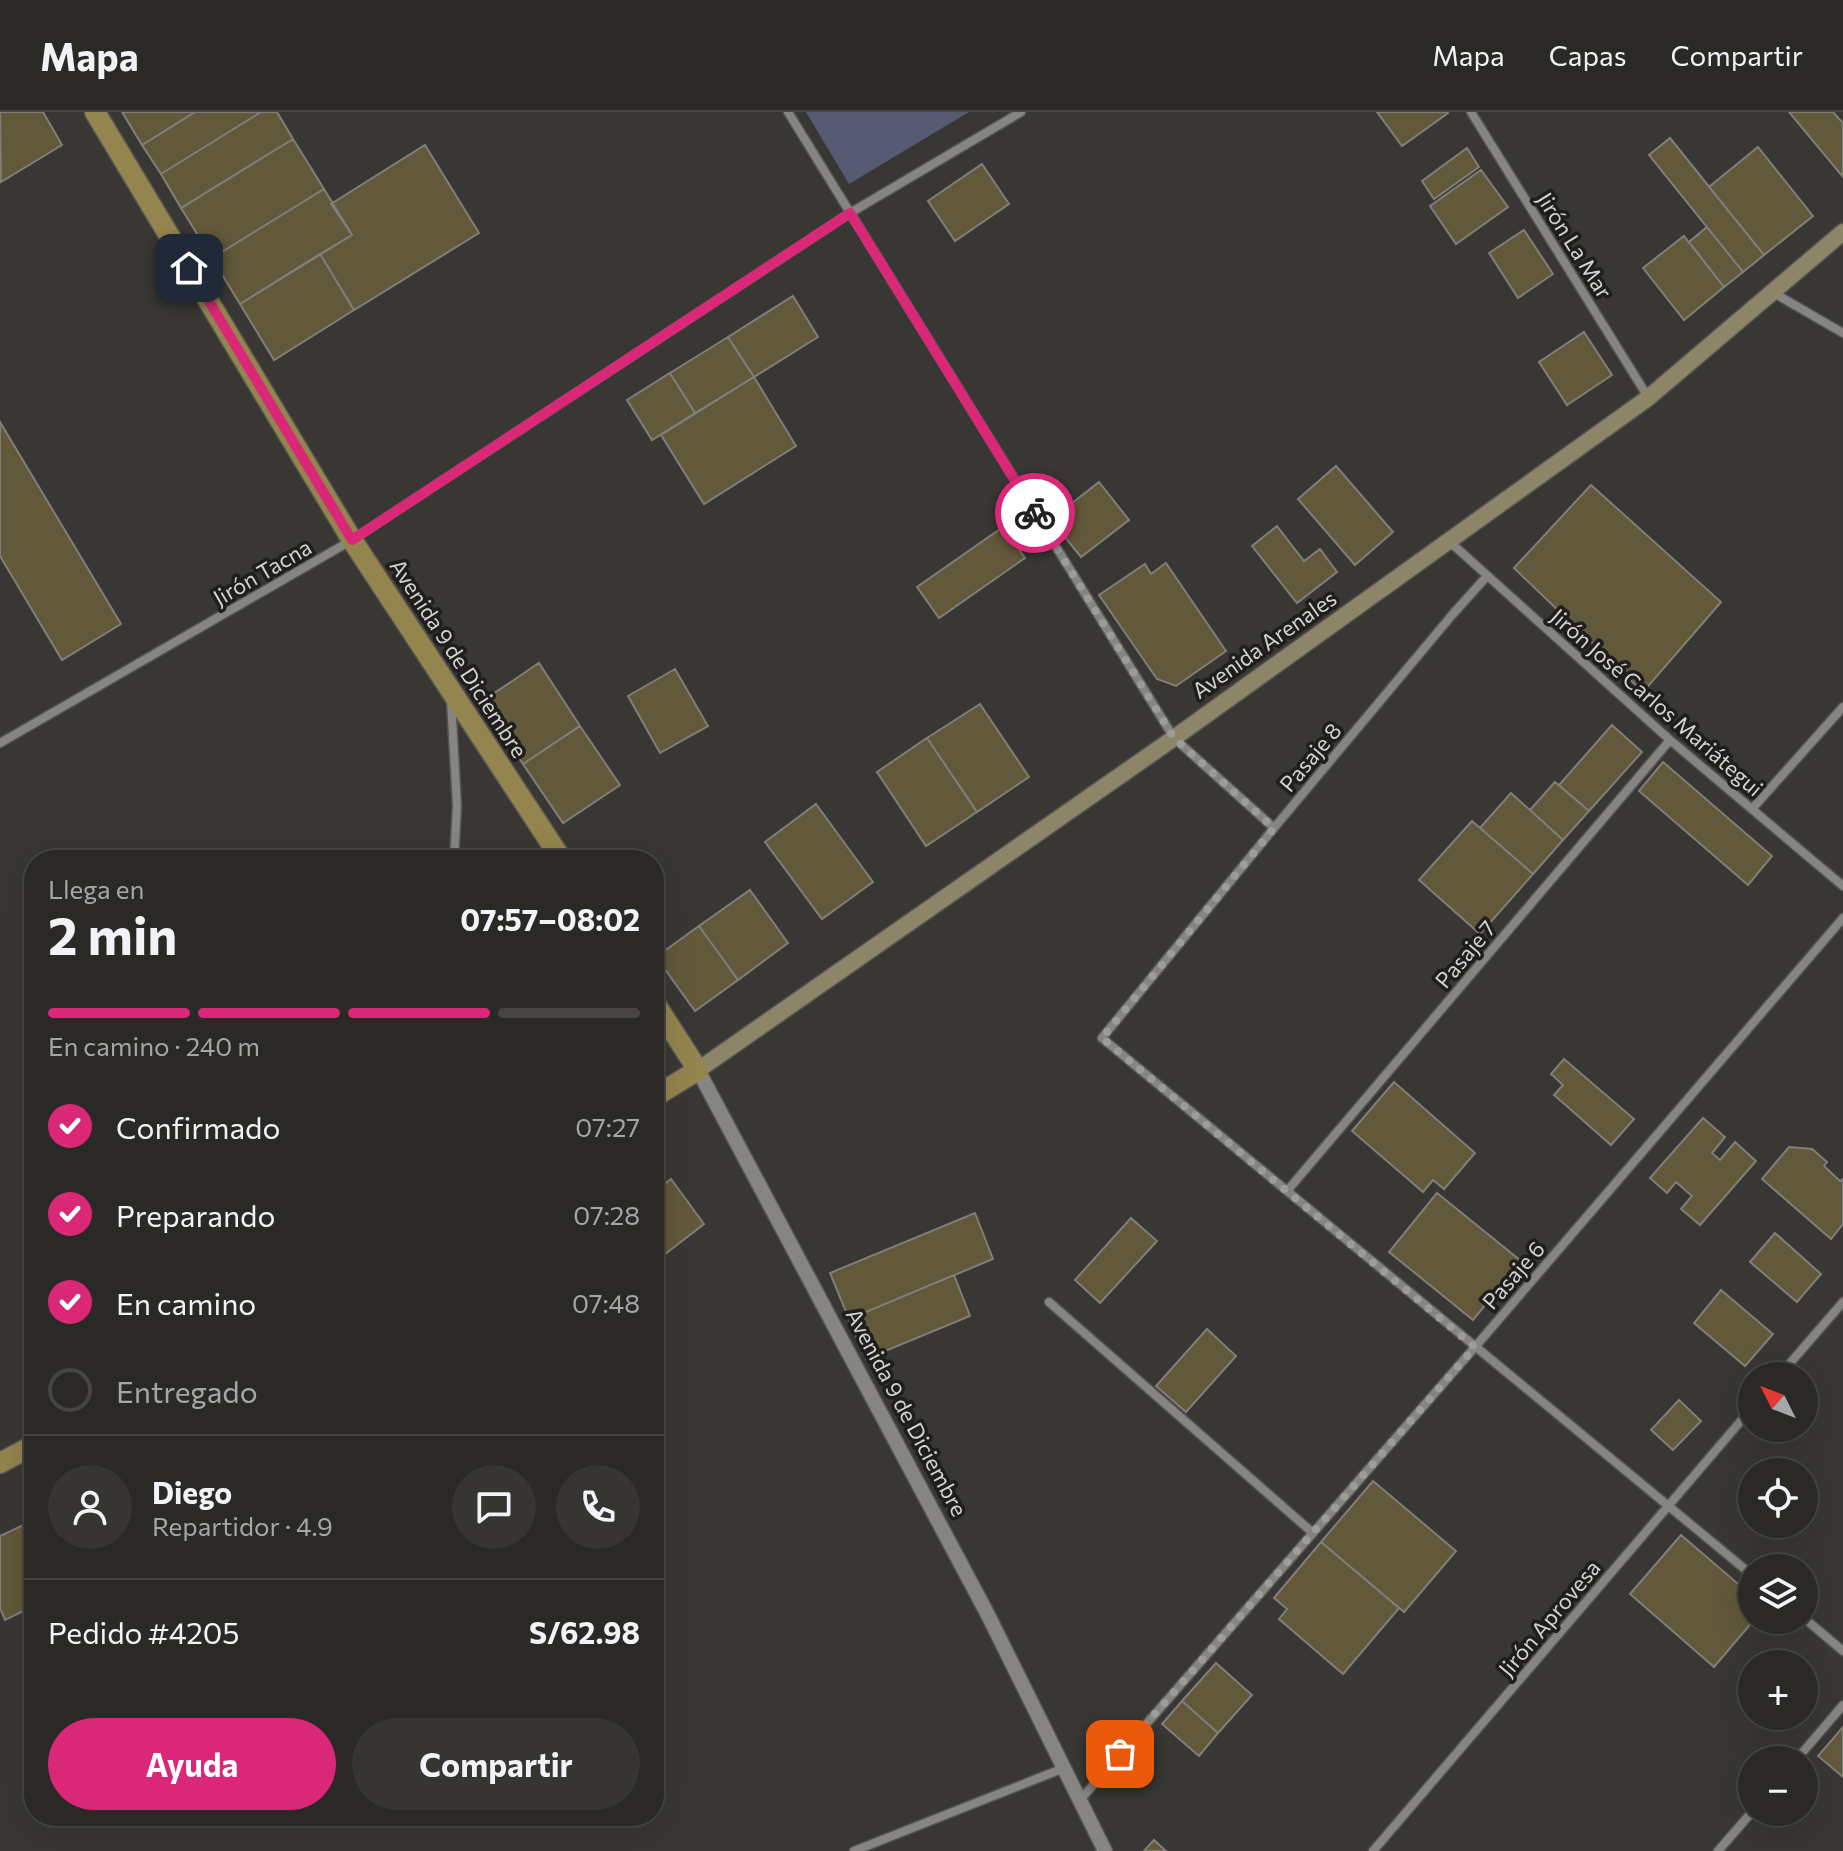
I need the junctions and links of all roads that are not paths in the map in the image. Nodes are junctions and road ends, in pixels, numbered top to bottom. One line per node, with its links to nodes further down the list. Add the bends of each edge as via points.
1 (95, 112): 10 (main road, Avenida 9 de Diciembre)
2 (788, 112): 5 (street)
3 (1021, 112): 5 (street, Jirón Tacna)
4 (1471, 112): 9 (street, Jirón La Mar)
5 (850, 213): 10 (street, Jirón Tacna); 15 (street)
6 (1843, 232): 7 (main road, Avenida Arenales)
7 (1774, 293): 8 (street); 9 (main road, Avenida Arenales)
8 (1843, 333)
9 (1648, 398): 11 (main road, Avenida Arenales)
10 (352, 540): 13 (main road, Avenida 9 de Diciembre); 17 (street, Jirón Tacna)
11 (1450, 542): 12 (street, Jirón José Carlos Mariátegui); 15 (main road, Avenida Arenales)
12 (1487, 576): 16 (street, Jirón José Carlos Mariátegui); 19 (street, Pasaje 8)
13 (451, 687): 20 (street); 21 (main road, Avenida 9 de Diciembre)
14 (1843, 707): 18 (street)
15 (1174, 738): 19 (street); 25 (main road, Avenida Arenales)
16 (1670, 740): 18 (street, Jirón José Carlos Mariátegui); 27 (street, Pasaje 7)
17 (0, 743)
18 (1752, 809): 22 (street, Jirón José Carlos Mariátegui)
19 (1274, 828): 27 (street, Pasaje 8, via 1102,1038)
20 (455, 850)
21 (556, 850)
22 (1843, 886)
23 (1843, 918): 30 (street, Pasaje 6)
24 (664, 1017): 25 (main road, Avenida 9 de Diciembre)
25 (698, 1070): 26 (main road, Avenida Arenales); 42 (street, Avenida 9 de Diciembre)
26 (664, 1091)
27 (1287, 1191): 30 (street)
28 (1049, 1302): 36 (street)
29 (1843, 1302): 31 (street)
30 (1475, 1347): 35 (street); 36 (street, Pasaje 6)
31 (1791, 1362)
32 (1738, 1424): 35 (street, Jirón Aprovesa)
33 (24, 1450): 34 (main road)
34 (0, 1463)
35 (1668, 1506): 37 (street); 47 (street, Jirón Aprovesa)
36 (1313, 1533): 43 (street, Pasaje 6)
37 (1738, 1564)
38 (1818, 1630): 39 (street)
39 (1843, 1651)
40 (1843, 1705): 41 (street)
41 (1808, 1746)
42 (1064, 1768): 43 (street, Avenida 9 de Diciembre); 45 (street)
43 (1081, 1799): 46 (street, Avenida 9 de Diciembre)
44 (1740, 1826): 48 (street)
45 (854, 1851)
46 (1105, 1851)
47 (1373, 1851)
48 (1718, 1851)

